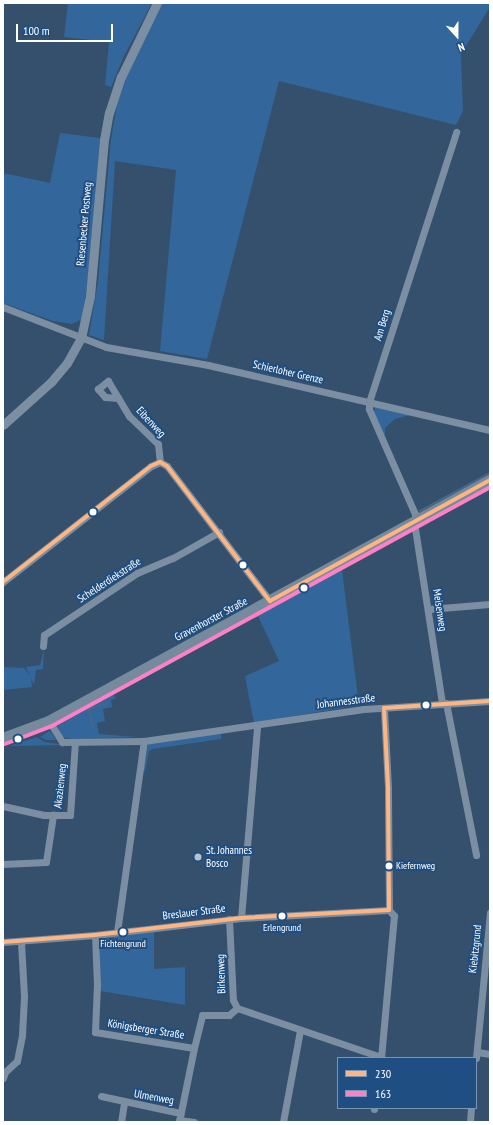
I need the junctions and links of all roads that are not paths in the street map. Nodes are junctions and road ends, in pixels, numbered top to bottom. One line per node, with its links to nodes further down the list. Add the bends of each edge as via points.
1 (157, 3): 4 (street, Riesenbecker Postweg, via 121,77 109,113 104,140 90,296)
2 (456, 132): 6 (street, Am Berg)
3 (3, 307): 4 (street, Schierloher Grenze)
4 (81, 338): 6 (street, Schierloher Grenze, via 106,348 208,365); 7 (street, Riesenbecker Postweg, via 67,363 51,382)
5 (118, 398): 9 (street, Eibenweg, via 136,423 158,444)
6 (369, 402): 8 (street, Schierloher Grenze); 11 (street, via 415,514)
7 (3, 425)
8 (490, 430)
9 (160, 462): 12 (street, via 167,466); 13 (street, via 151,466)
10 (490, 480): 11 (main road, Gravenhorster Straße)
11 (415, 521): 14 (main road, Gravenhorster Straße); 16 (street, Meisenweg)
12 (219, 532): 14 (street); 17 (street, Schelderdiekstraße, via 174,558 137,573 44,635)
13 (3, 582)
14 (270, 601): 21 (main road, Gravenhorster Straße)
15 (490, 604): 16 (street)
16 (429, 609): 19 (street, Meisenweg)
17 (43, 646)
18 (490, 701): 19 (street, Johannesstraße)
19 (444, 703): 20 (street, Johannesstraße); 28 (street, Meisenweg)
20 (384, 708): 22 (street, Johannesstraße); 30 (street, via 388,788)
21 (49, 721): 23 (main road, Gravenhorster Straße); 25 (street, Johannesstraße, via 60,740)
22 (257, 726): 24 (street, Johannesstraße); 33 (street)
23 (3, 738)
24 (144, 741): 25 (street, Johannesstraße); 34 (street)
25 (75, 742): 27 (street, Akazienweg, via 70,815)
26 (3, 806): 27 (street, Akazienweg)
27 (53, 815): 29 (street, via 46,862)
28 (476, 855)
29 (3, 864)
30 (389, 910): 33 (street, Breslauer Straße); 45 (street, via 394,916)
31 (490, 913): 38 (street, Kiebitzgrund)
32 (230, 918): 33 (street, Breslauer Straße); 34 (street, Breslauer Straße); 39 (street, Birkenweg, via 233,1000)
33 (241, 918)
34 (117, 932): 35 (street, Breslauer Straße)
35 (95, 935): 37 (street, Breslauer Straße); 41 (street, Königsberger Straße, via 95,1032)
36 (3, 942): 37 (street, Breslauer Straße)
37 (21, 942): 46 (street, via 24,996 22,1035 17,1061 5,1072)
38 (486, 987): 43 (street, Kiebitzgrund)
39 (237, 1008): 40 (street); 41 (street, Königsberger Straße, via 229,1015 202,1014)
40 (300, 1030): 44 (street); 53 (street)
41 (194, 1048): 50 (street, Königsberger Straße)
42 (490, 1054): 43 (street, Kiebitzgrund)
43 (476, 1055)
44 (378, 1057)
45 (381, 1057)
46 (3, 1078)
47 (101, 1096): 48 (street, Ulmenweg)
48 (124, 1103): 50 (street, Ulmenweg); 51 (street, Ulmenweg)
49 (471, 1109): 54 (street)
50 (179, 1118): 52 (street)
51 (121, 1122)
52 (194, 1122)
53 (283, 1122)
54 (470, 1122)

